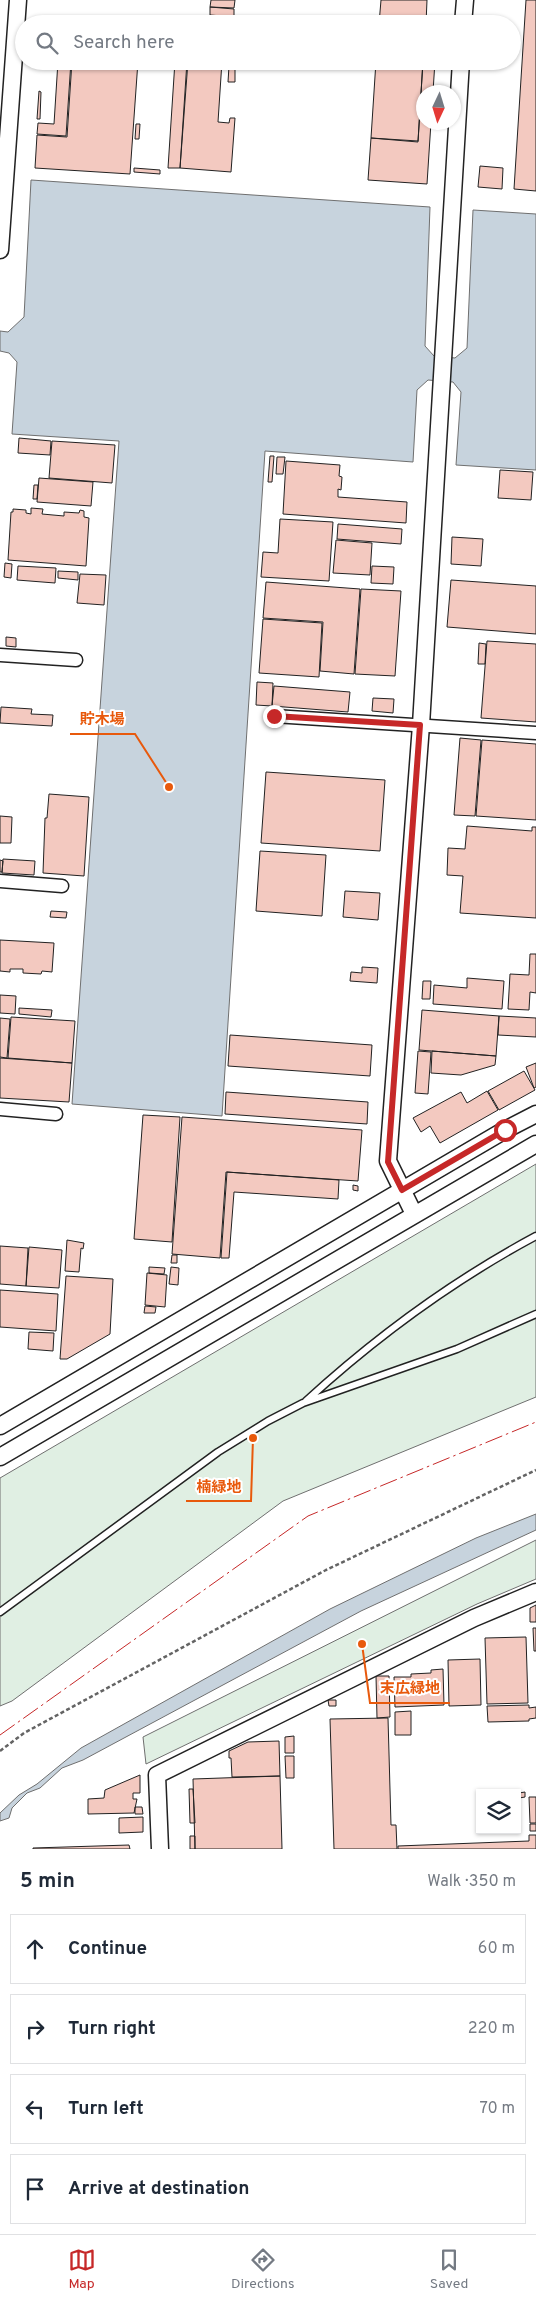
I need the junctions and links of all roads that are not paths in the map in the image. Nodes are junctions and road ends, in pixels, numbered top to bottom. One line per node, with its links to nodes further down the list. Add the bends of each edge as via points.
1 (18, 0): 3 (street)
2 (464, 0): 4 (street)
3 (17, 15)
4 (463, 15)
5 (15, 42): 7 (street)
6 (460, 70): 11 (street)
7 (0, 250)
8 (0, 655): 9 (street)
9 (76, 660)
10 (274, 716): 11 (street)
11 (420, 725): 12 (street); 19 (street, via 388,1162)
12 (536, 732)
13 (0, 881): 14 (street)
14 (62, 886)
15 (0, 1109): 16 (street)
16 (56, 1114)
17 (536, 1114): 19 (street)
18 (536, 1144): 20 (street)
19 (402, 1190): 20 (street); 24 (street)
20 (414, 1214): 25 (street)
21 (536, 1236): 23 (lane, via 424,1304 341,1368)
22 (536, 1314): 23 (lane, via 457,1349)
23 (303, 1403): 27 (lane, via 218,1452)
24 (0, 1426)
25 (0, 1457)
26 (536, 1592): 28 (street, via 474,1618 157,1775)
27 (0, 1612)
28 (160, 1849)

